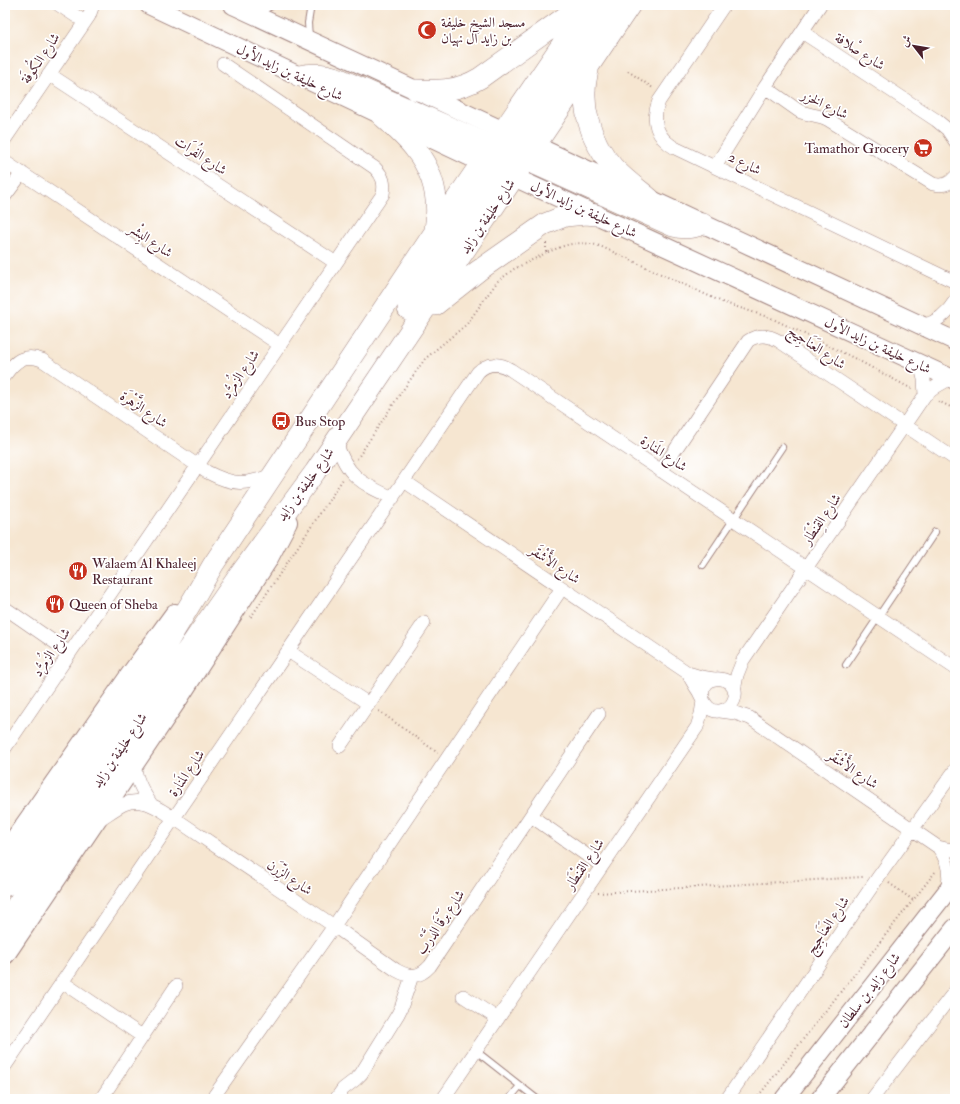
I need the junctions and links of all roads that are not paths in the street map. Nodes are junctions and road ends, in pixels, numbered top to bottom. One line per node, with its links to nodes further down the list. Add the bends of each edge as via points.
1 (59, 5): 13 (street)
2 (102, 5): 13 (street, شارع الكُوفَة)
3 (149, 5): 20 (main road, شارع خليفة بن زايد الأول)
4 (233, 5): 14 (main road, شارع خليفة بن زايد الأول)
5 (273, 5): 14 (lane)
6 (310, 5): 16 (lane)
7 (582, 5): 22 (highway, via 472,83 443,91)
8 (589, 5): 26 (highway, شارع خليفة بن زايد)
9 (607, 5): 26 (highway)
10 (630, 5): 18 (highway, شارع خليفة بن زايد)
11 (724, 5): 28 (street, شارع 2, via 664,95 656,108 655,116 661,136 670,145)
12 (820, 5): 15 (street)
13 (89, 14): 19 (street, شارع الكُوفَة)
14 (255, 15): 16 (main road, شارع خليفة بن زايد الأول)
15 (802, 32): 21 (street); 25 (street, شارع صْلافة, via 936,120 947,129)
16 (309, 40): 22 (main road, شارع خليفة بن زايد الأول)
17 (223, 64): 36 (street, شارع الزُمرُّد, via 379,172 384,183 382,194)
18 (590, 64): 26 (highway, شارع خليفة بن زايد); 32 (highway, via 584,97 592,132 611,165)
19 (49, 74): 24 (street, شارع الكُوفَة); 36 (street, شارع الفُرَات)
20 (299, 76): 23 (main road, شارع خليفة بن زايد الأول); 26 (highway, via 316,74 340,78)
21 (765, 87): 28 (street); 30 (street, شارع الخزر, via 798,111 827,119 933,184 944,185)
22 (416, 90): 26 (main road, شارع خليفة بن زايد الأول)
23 (380, 114): 26 (main road, شارع خليفة بن زايد الأول); 35 (highway, via 415,148 433,180 437,200)
24 (5, 139)
25 (955, 141)
26 (509, 153): 32 (main road, شارع خليفة بن زايد الأول); 33 (main road, شارع خليفة بن زايد الأول); 34 (highway, via 673,226 685,228); 35 (highway, شارع خليفة بن زايد); 39 (highway, شارع خليفة بن زايد); 43 (highway, via 402,318 398,330)
27 (5, 162): 29 (street, شارع البِشْر)
28 (715, 167): 37 (street, شارع 2)
29 (22, 173): 31 (street); 42 (street, شارع البِشْر)
30 (955, 177)
31 (5, 196)
32 (650, 199): 34 (main road, شارع خليفة بن زايد الأول)
33 (596, 215): 39 (highway, via 565,216 545,224 466,280); 44 (main road, شارع خليفة بن زايد الأول)
34 (703, 224): 40 (main road, شارع خليفة بن زايد الأول)
35 (435, 231): 55 (highway, شارع خليفة بن زايد)
36 (336, 263): 42 (street, شارع الزُمرُّد)
37 (955, 282)
38 (955, 301): 40 (street, via 942,317)
39 (416, 322): 43 (highway, شارع خليفة بن زايد)
40 (923, 326): 41 (main road, شارع خليفة بن زايد الأول)
41 (955, 341)
42 (280, 345): 52 (street, شارع الزُمرُّد)
43 (399, 347): 49 (highway, شارع خليفة بن زايد)
44 (920, 364): 46 (main road, شارع خليفة بن زايد الأول); 47 (street)
45 (5, 375): 52 (street, شارع الزَّهْرَة, via 13,364 22,359 42,360)
46 (953, 379): 47 (street, شارع القِنْطَار)
47 (925, 395): 48 (street, شارع القِنْطَار)
48 (904, 425): 51 (street, شارع العَنَاجِيج); 53 (street, شارع العَنَاجِيج, via 779,341 769,336 760,336 748,341); 62 (street, شارع القِنْطَار)
49 (336, 441): 54 (highway, شارع خليفة بن زايد); 57 (street, via 342,459 353,475 368,487)
50 (782, 447): 58 (lane)
51 (955, 458)
52 (198, 466): 55 (street, شارع الزَّهْرَة, via 234,483 249,482); 68 (street, شارع الزُمرُّد)
53 (661, 471): 56 (street, شارع المَنارة, via 511,370 502,365 492,364 478,372); 58 (street, شارع المَنارة)
54 (315, 472): 83 (main road, via 266,560); 98 (highway, شارع خليفة بن زايد, via 168,678)
55 (272, 475): 60 (highway, شارع خليفة بن زايد)
56 (404, 481): 57 (street, شارع المَنارة); 63 (street, شارع الأَشْقَر)
57 (393, 498): 67 (street, شارع المَنارة)
58 (733, 519): 61 (lane); 62 (street, شارع المَنارة)
59 (935, 532): 65 (lane)
60 (213, 565): 86 (main road, via 140,661); 96 (highway, شارع خليفة بن زايد, via 156,661)
61 (703, 565)
62 (806, 568): 65 (street, شارع المَنارة); 69 (street, شارع القِنْطَار)
63 (562, 588): 72 (street, شارع الأَشْقَر); 99 (street)
64 (5, 608): 68 (street)
65 (879, 617): 70 (lane); 71 (street, شارع المَنارة)
66 (424, 623): 76 (street)
67 (288, 651): 76 (street); 88 (street, شارع المَنارة)
68 (70, 653): 82 (street, شارع الزُمرُّد)
69 (743, 660): 73 (street, شارع القِنْطَار); 74 (street, شارع القِنْطَار)
70 (846, 665)
71 (955, 668)
72 (688, 673): 73 (street, شارع الأَشْقَر, via 701,678); 75 (street, شارع الأَشْقَر)
73 (716, 679): 74 (street, via 731,684); 75 (street, via 710,680 704,687)
74 (734, 692): 77 (street, via 734,701 731,705); 79 (street, شارع الأَشْقَر)
75 (703, 700): 77 (street, via 707,707); 80 (street, شارع القِنْطَار)
76 (369, 704): 81 (street)
77 (719, 711): 79 (street, شارع الأَشْقَر); 80 (street, شارع القِنْطَار)
78 (599, 714): 87 (street, شارع بَرْقَا الدَّرْب)
79 (750, 718): 90 (street, شارع الأَشْقَر)
80 (697, 727): 95 (street, شارع القِنْطَار)
81 (340, 746)
82 (5, 748)
83 (134, 762): 85 (street, via 137,779); 89 (main road)
84 (955, 770): 90 (street, شارع العَنَاجِيج)
85 (150, 804): 88 (street, شارع الزِّرَن); 89 (street, شارع الزِّرَن, via 130,802)
86 (39, 805): 91 (street); 94 (main road)
87 (531, 816): 95 (street); 102 (street, شارع بَرْقَا الدَّرْب, via 430,966 422,973)
88 (174, 818): 99 (street, شارع الزِّرَن); 103 (street, شارع المَنارة)
89 (95, 820): 101 (main road)
90 (912, 829): 92 (street, شارع الأَشْقَر); 118 (street, شارع العَنَاجِيج)
91 (5, 836)
92 (938, 847): 93 (street, شارع الأَشْقَر); 97 (street, شارع الأَشْقَر, via 949,868)
93 (955, 850)
94 (5, 854)
95 (602, 866): 107 (street, شارع القِنْطَار)
96 (5, 886)
97 (951, 886): 119 (main road, شارع زايد بن سلطان)
98 (5, 922)
99 (334, 926): 102 (street, شارع الزِّرَن, via 396,970); 113 (street)
100 (955, 928): 120 (main road, شارع زايد بن سلطان)
101 (5, 954)
102 (412, 976): 114 (street, via 398,1014 361,1074 343,1089)
103 (62, 982): 108 (street); 110 (street, شارع المَنارة)
104 (176, 986): 108 (street)
105 (955, 993): 121 (street)
106 (463, 996): 107 (street)
107 (498, 1019): 109 (street, شارع القِنْطَار)
108 (142, 1036): 112 (street)
109 (476, 1051): 111 (lane); 115 (street, شارع القِنْطَار)
110 (5, 1066)
111 (520, 1086): 116 (lane); 117 (lane)
112 (101, 1099)
113 (212, 1099)
114 (336, 1099)
115 (443, 1099)
116 (510, 1099)
117 (537, 1099)
118 (727, 1099)
119 (784, 1099)
120 (820, 1099)
121 (872, 1099)

